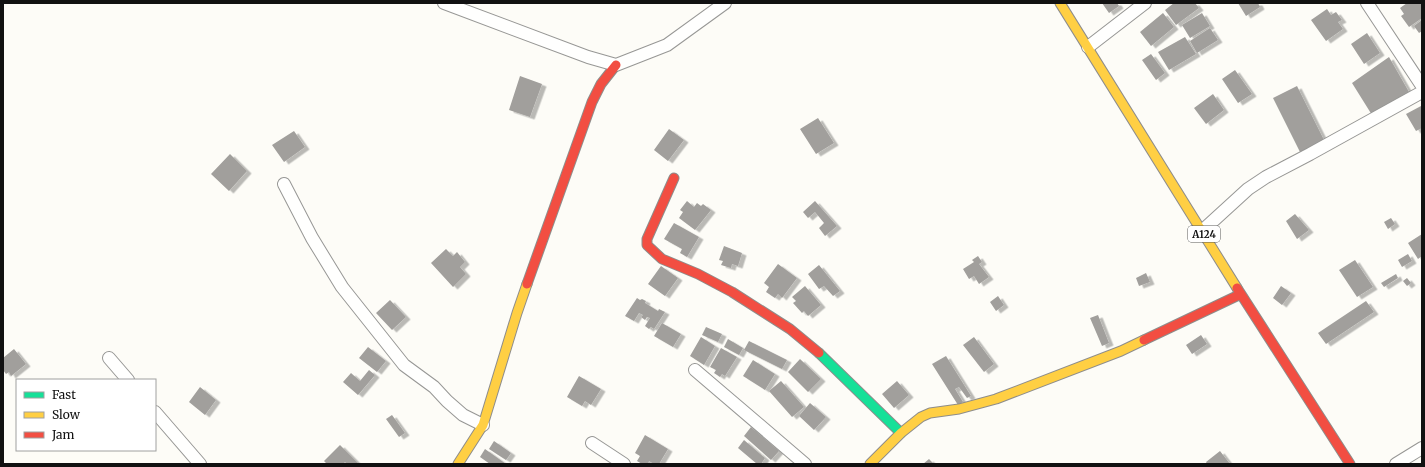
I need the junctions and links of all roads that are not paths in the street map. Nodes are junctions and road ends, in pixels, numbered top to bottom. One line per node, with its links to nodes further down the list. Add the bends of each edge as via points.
1 (444, 3): 7 (street, via 588,58)
2 (725, 3): 7 (street, via 667,45)
3 (1060, 3): 6 (main road, A124)
4 (1145, 3): 6 (street)
5 (1367, 3): 8 (street)
6 (1088, 47): 12 (main road, A124)
7 (616, 65): 18 (main road, via 601,84 592,102 517,314)
8 (1422, 86)
9 (1422, 92): 12 (street, via 1266,177 1248,189)
10 (674, 178): 19 (main road, via 647,239 650,249 662,258 732,292 790,329 813,347)
11 (284, 184): 18 (street, via 312,238 342,287 404,365 434,387 463,415)
12 (1202, 231): 13 (main road, A124)
13 (1241, 294): 19 (main road, via 1107,357 996,399 959,409 930,413); 27 (main road, A124)
14 (108, 358): 16 (street)
15 (695, 370): 25 (street)
16 (127, 379)
17 (156, 413): 22 (street)
18 (483, 425): 23 (main road)
19 (901, 433): 26 (main road)
20 (592, 443): 24 (street)
21 (1422, 448): 28 (street)
22 (200, 464)
23 (458, 464)
24 (624, 464)
25 (805, 464)
26 (870, 464)
27 (1350, 464)
28 (1396, 464)

